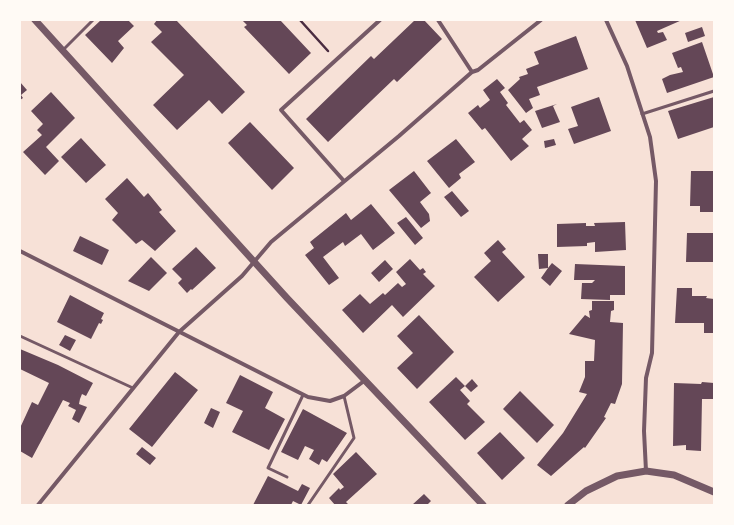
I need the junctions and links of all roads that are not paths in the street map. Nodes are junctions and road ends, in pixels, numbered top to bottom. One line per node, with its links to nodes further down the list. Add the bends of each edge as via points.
1 (35, 20): 7 (street)
2 (94, 20): 7 (lane)
3 (380, 20): 11 (street, via 281,110)
4 (438, 20): 8 (street)
5 (541, 20): 8 (street, via 478,70)
6 (606, 20): 10 (street, via 627,66)
7 (63, 50): 13 (street)
8 (472, 72): 11 (street)
9 (714, 92): 10 (lane)
10 (642, 114): 20 (street, via 650,137 656,181 652,353 646,378 644,416)
11 (344, 181): 13 (street, via 271,242)
12 (20, 251): 14 (street)
13 (255, 261): 14 (street, via 242,276); 16 (street)
14 (179, 332): 17 (street); 18 (street)
15 (20, 336): 17 (lane)
16 (364, 381): 19 (street); 25 (street)
17 (134, 388): 23 (street)
18 (303, 395): 19 (street, via 330,401); 21 (lane, via 268,468)
19 (344, 396): 24 (lane, via 354,438)
20 (646, 471): 22 (street, via 674,475); 26 (street, via 617,476 586,491)
21 (287, 477)
22 (714, 492)
23 (38, 505)
24 (308, 505)
25 (483, 505)
26 (568, 505)

